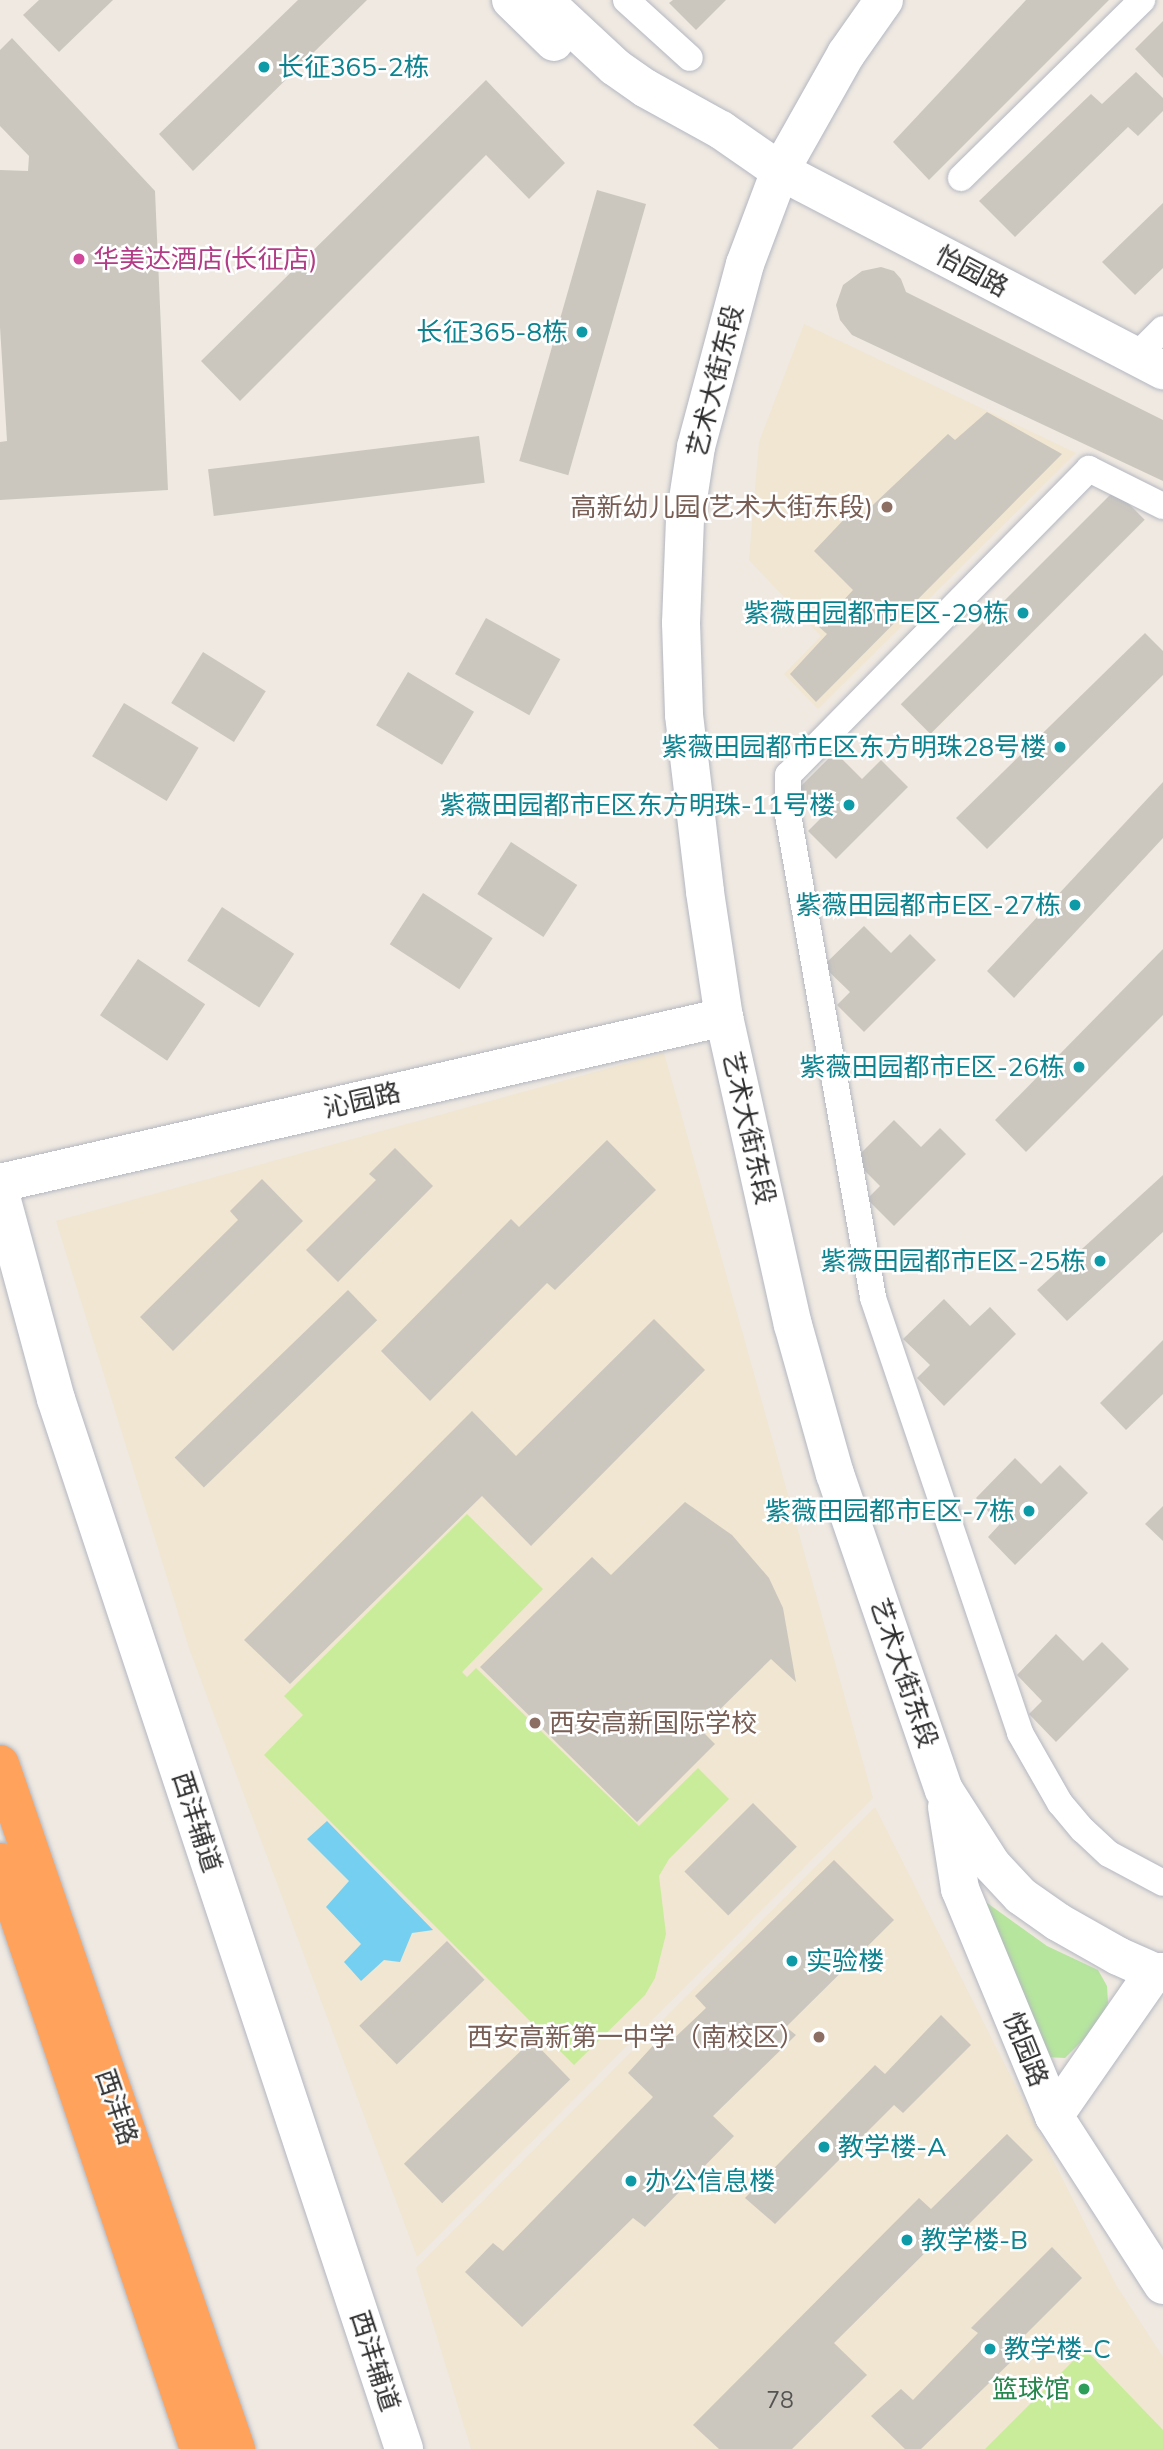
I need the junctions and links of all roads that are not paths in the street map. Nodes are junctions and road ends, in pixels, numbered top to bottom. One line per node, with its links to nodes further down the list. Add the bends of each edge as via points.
1 (511, 0): 7 (street, 怡园路, via 581,68 658,124 711,150)
2 (543, 0): 7 (street, 怡园路, via 615,67)
3 (626, 0): 6 (street)
4 (884, 0): 7 (street, 艺术大街东段, via 846,54)
5 (1142, 0): 8 (street)
6 (690, 58)
7 (780, 170): 10 (street, 怡园路); 12 (street, 艺术大街东段, via 745,264 696,447 685,519 684,715)
8 (961, 178)
9 (1163, 328): 10 (street)
10 (1149, 363)
11 (1163, 506): 19 (street, via 1089,469 788,775 788,816 873,1297 1020,1733 1060,1803 1083,1830 1109,1854)
12 (724, 1017): 13 (street, 沁园路); 17 (street, 艺术大街东段, via 793,1325 835,1474)
13 (0, 1183)
14 (0, 1193): 27 (street, 西沣辅道, via 55,1399)
15 (0, 1275): 26 (street, 西沣辅道, via 34,1394)
16 (0, 1763): 20 (highway, 西沣路)
17 (944, 1790): 21 (street, 艺术大街东段, via 992,1865 1021,1896 1118,1956); 22 (street, 悦园路, via 961,1889)
18 (0, 1862): 20 (highway, 西沣路)
19 (1163, 1883)
20 (24, 1925): 24 (highway, 西沣路); 25 (highway, 西沣路)
21 (1159, 1972): 22 (street)
22 (1054, 2116): 23 (street, 悦园路)
23 (1163, 2285)
24 (199, 2449)
25 (236, 2449)
26 (379, 2449)
27 (404, 2449)

